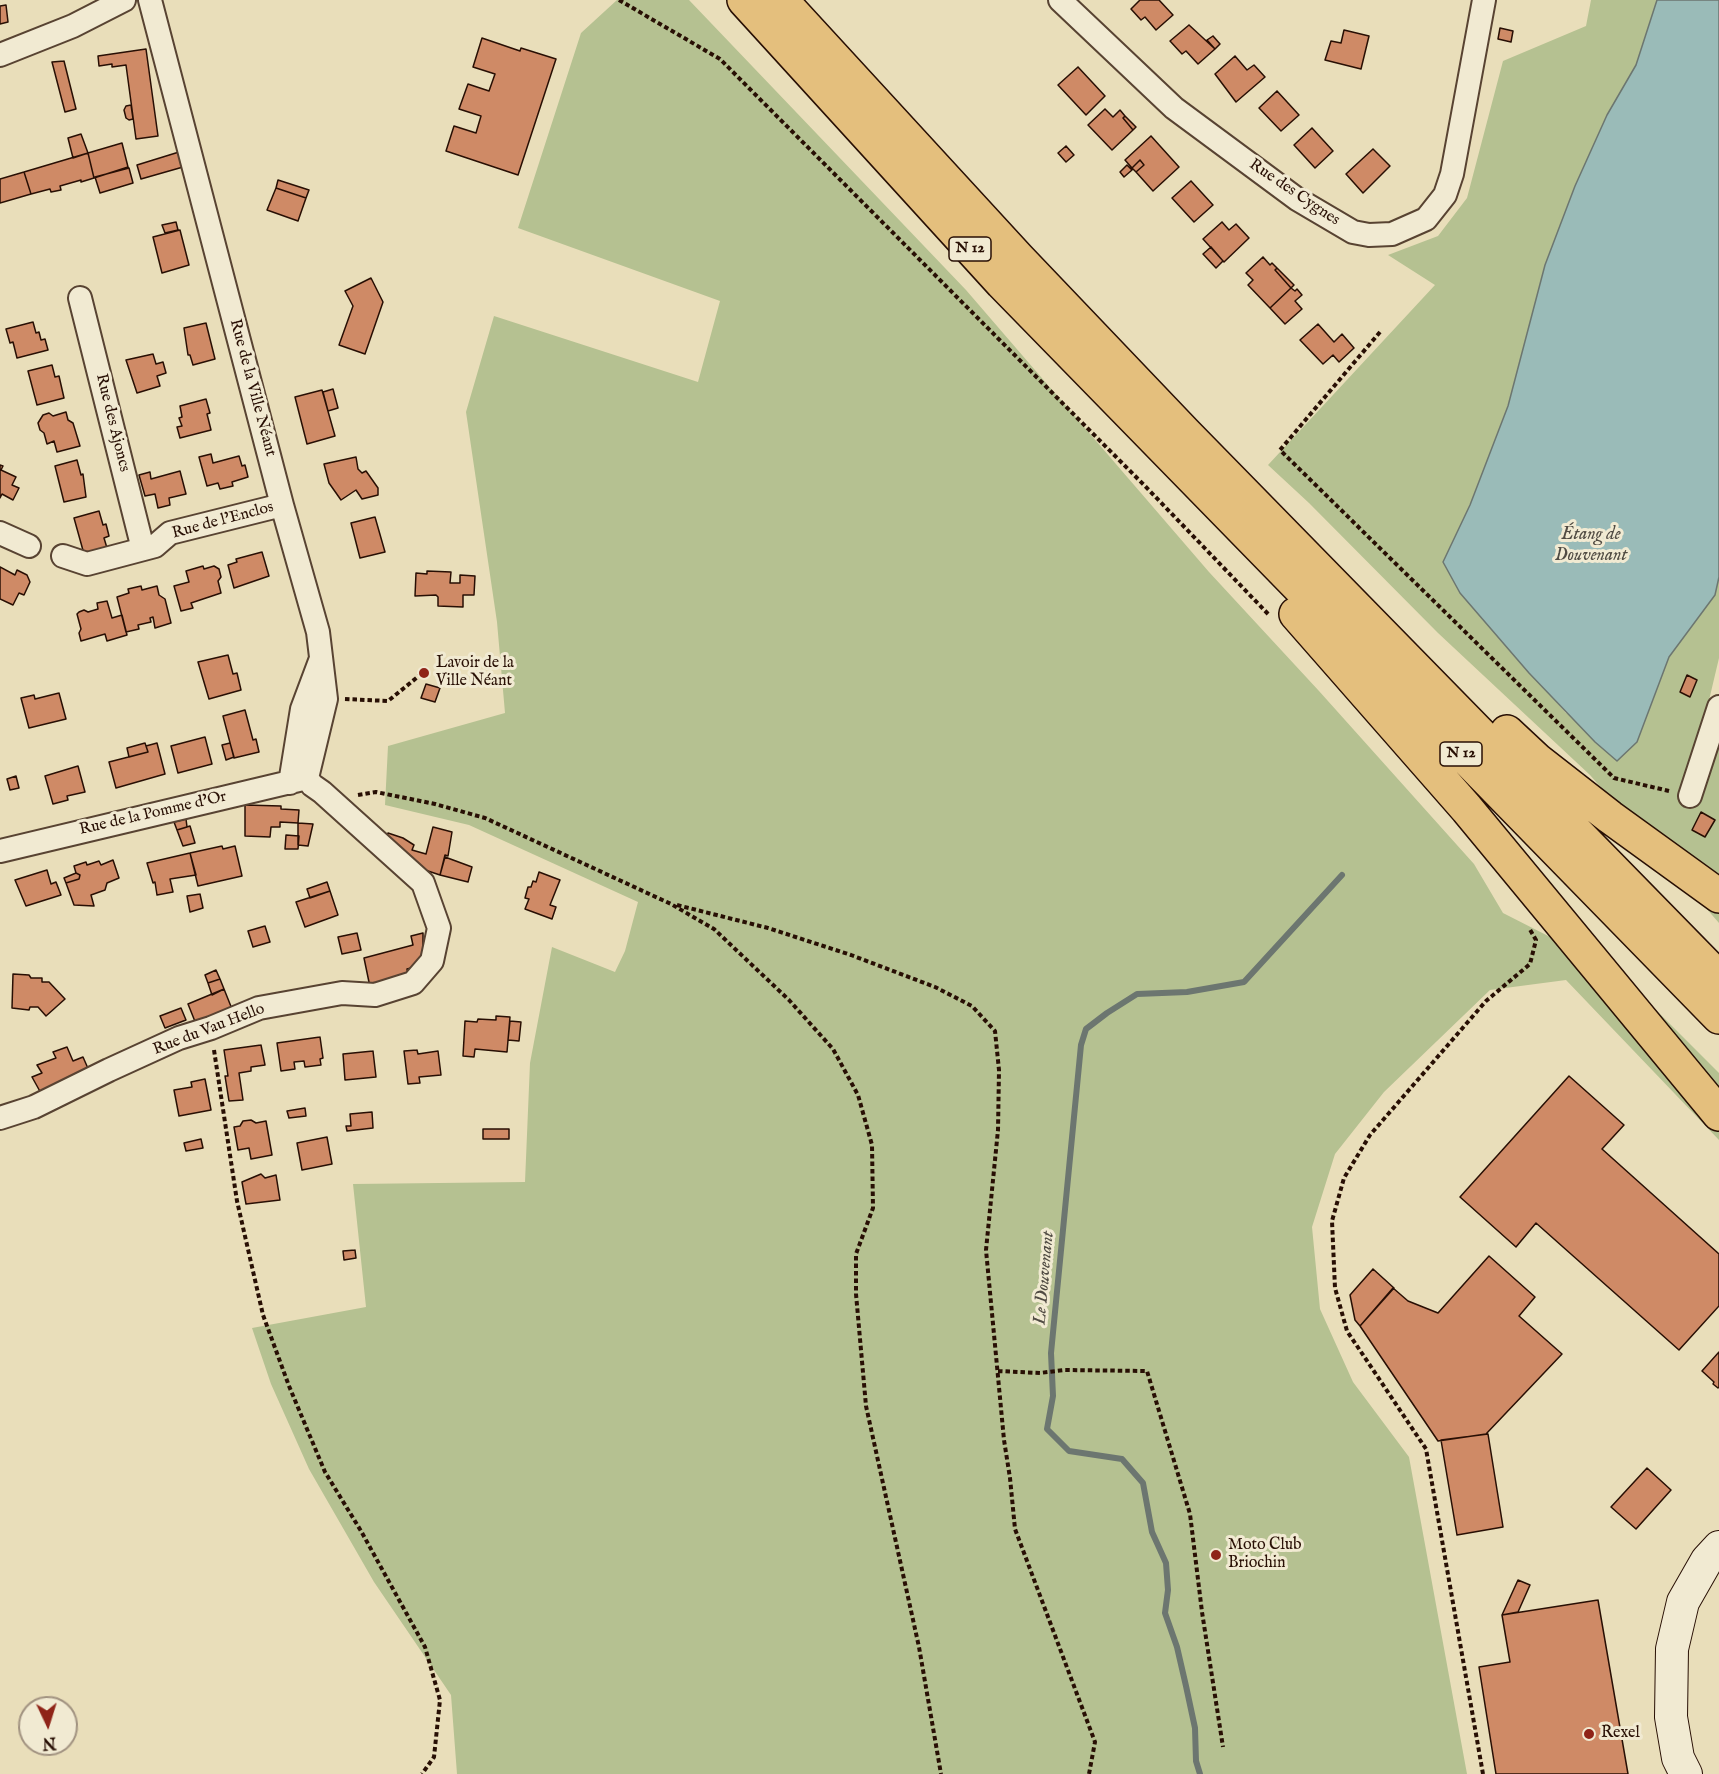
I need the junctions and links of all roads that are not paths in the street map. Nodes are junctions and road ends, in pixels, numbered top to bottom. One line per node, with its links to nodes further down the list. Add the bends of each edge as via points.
1 (124, 0): 7 (street, via 73,26)
2 (150, 0): 10 (street, Rue de la Ville Néant)
3 (744, 0): 9 (highway, N 12, via 1002,284)
4 (781, 0): 16 (highway, N 12, via 1026,266)
5 (1060, 0): 6 (street, Rue des Cygnes, via 1174,108 1297,199 1353,232 1369,236 1392,234 1426,219 1445,195)
6 (1484, 0)
7 (0, 54)
8 (81, 298): 13 (street, Rue des Ajoncs)
9 (1204, 490): 23 (highway, N 12); 24 (highway, via 1254,566 1467,809)
10 (282, 505): 13 (street, Rue de l'Enclos, via 170,533 155,546); 15 (street, Rue de la Ville Néant)
11 (0, 533): 12 (street)
12 (29, 546)
13 (143, 549): 14 (street, Rue de l'Enclos, via 87,564)
14 (63, 556)
15 (322, 657): 18 (street, via 302,709); 18 (street, Rue de la Ville Néant, via 326,699)
16 (1426, 678): 21 (highway, N 12, via 1473,702 1546,767); 22 (highway, N 12)
17 (1719, 707): 19 (street)
18 (299, 780): 20 (street, Rue de la Pomme d'Or); 25 (street, Rue du Vau Hello, via 312,785 423,883 439,928 432,961 413,983 375,995 342,993 259,1008 169,1043 34,1107)
19 (1690, 796)
20 (0, 851)
21 (1719, 896)
22 (1719, 978)
23 (1719, 1017)
24 (1719, 1114)
25 (0, 1118)
26 (1719, 1547): 27 (main road, via 1683,1602 1672,1649 1671,1717 1678,1758)
27 (1686, 1774)

